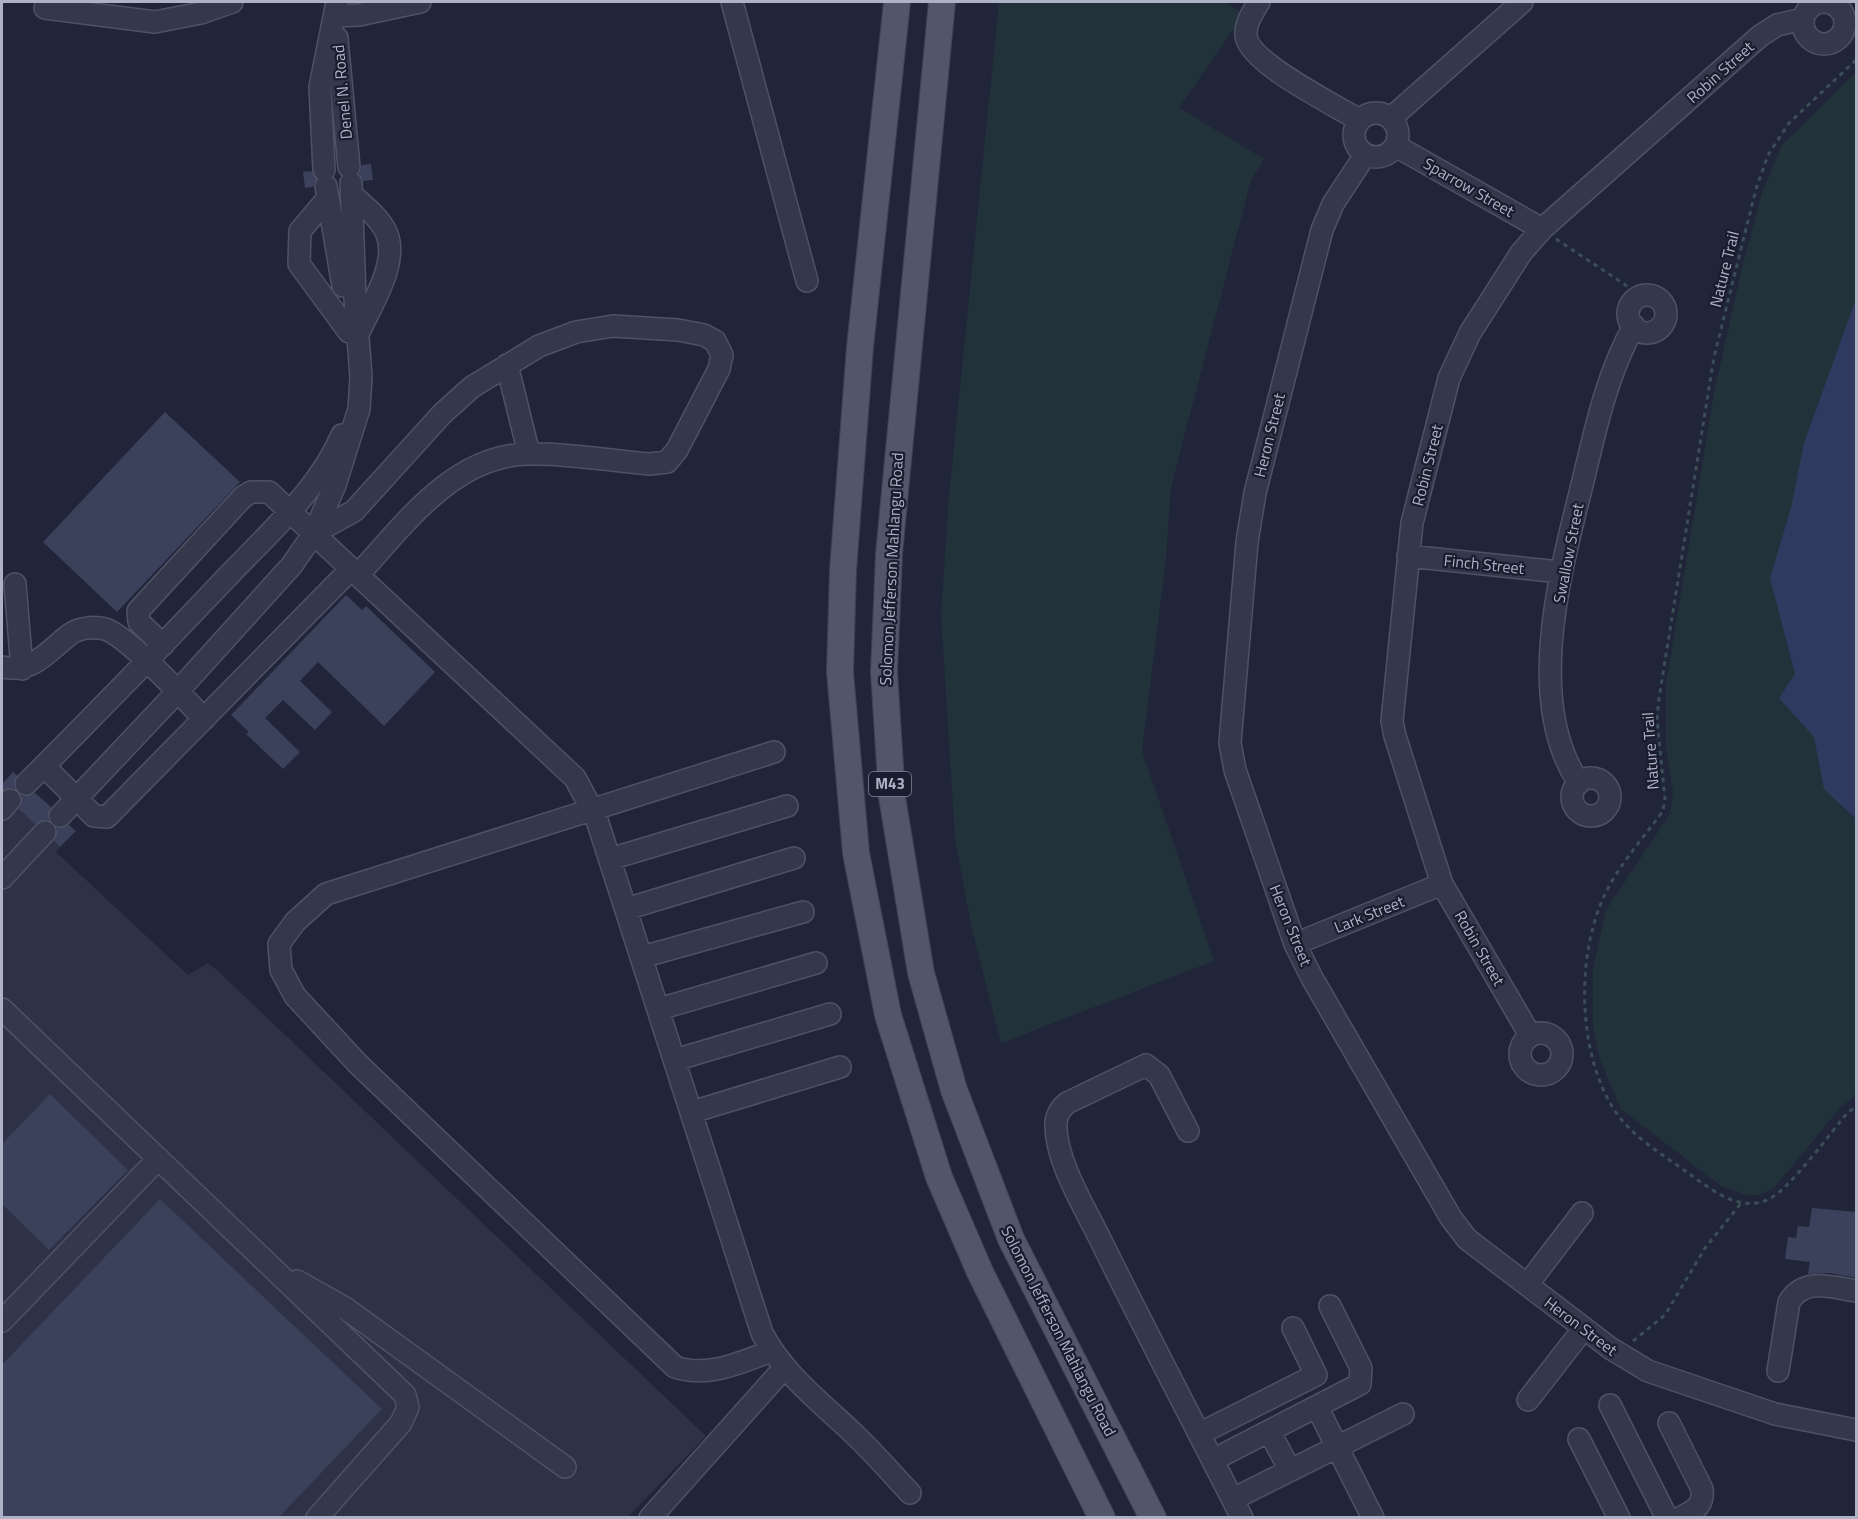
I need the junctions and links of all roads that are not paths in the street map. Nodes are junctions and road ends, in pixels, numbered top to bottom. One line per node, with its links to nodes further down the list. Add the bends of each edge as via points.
1 (232, 2): 8 (street, via 155,22)
2 (420, 2): 9 (street, via 359,15)
3 (732, 2): 18 (street)
4 (897, 2): 90 (main road, M43, via 860,347 843,570 840,672 856,853 888,1016 939,1177 985,1283)
5 (942, 2): 91 (main road, Solomon Jefferson Mahlangu Road / M43, via 889,554 884,672 892,797 921,974 954,1090 1011,1239)
6 (1259, 2): 12 (street, via 1247,27 1251,50 1265,63)
7 (1522, 2): 11 (street)
8 (45, 8)
9 (336, 9): 15 (street, Denel N. Road); 16 (street, Denel N. Road, via 320,87)
10 (1803, 19): 17 (street, Robin Street, via 1777,25 1760,36)
11 (1391, 118): 12 (street, via 1379,112); 13 (street, via 1398,131)
12 (1359, 120): 14 (street, via 1353,135)
13 (1396, 146): 14 (street, via 1386,155); 17 (street, Sparrow Street)
14 (1365, 155): 49 (street, Heron Street, via 1333,204 1322,230 1255,493 1229,731 1235,771)
15 (350, 181): 20 (street, Denel N. Road); 20 (street, via 385,230 390,252 382,280)
16 (326, 185): 20 (street, Denel N. Road); 20 (street, via 300,231 299,264)
17 (1542, 229): 25 (street, Robin Street, via 1521,253 1470,333 1449,378 1412,524)
18 (807, 281)
19 (1634, 326): 19 (street, via 1652,332 1665,320 1665,309 1659,299 1635,299 1629,310); 27 (street, Swallow Street, via 1615,363)
20 (354, 333): 23 (street, via 349,415 326,463); 24 (street, via 361,377 359,409 335,485)
21 (507, 365): 22 (street); 22 (street, via 539,346 576,332 613,326 650,326 704,335 715,341 722,355 719,369 667,462); 24 (street, via 472,387 442,414 354,511)
22 (529, 454): 26 (street, via 477,466 435,492)
23 (290, 510): 24 (street); 29 (street); 29 (street, via 269,492 251,492 243,497 138,611 139,622)
24 (314, 533): 26 (street); 32 (street, via 292,565)
25 (1408, 556): 27 (street, Finch Street); 46 (street, Robin Street, via 1392,722)
26 (355, 572): 33 (street); 40 (street, via 575,778)
27 (1560, 572): 36 (street, Swallow Street, via 1551,695 1557,735)
28 (15, 584): 31 (street)
29 (163, 645): 30 (street)
30 (147, 662): 31 (street, via 111,632 92,628 75,631 44,657); 32 (street); 35 (street)
31 (12, 668)
32 (178, 691): 33 (street); 38 (street)
33 (204, 719): 38 (street, via 107,817 94,816)
34 (774, 752): 40 (street)
35 (44, 766): 37 (street); 38 (street)
36 (1579, 783)
37 (26, 784)
38 (76, 799): 41 (street)
39 (787, 806): 44 (street)
40 (592, 808): 44 (street); 69 (street, via 326,894 295,922 279,944 280,970 295,996 358,1064 675,1367 690,1372 710,1371)
41 (60, 816)
42 (45, 832): 45 (street)
43 (794, 858): 47 (street)
44 (610, 859): 47 (street)
45 (2, 878)
46 (1442, 884): 49 (street, Lark Street); 55 (street, Robin Street)
47 (626, 909): 50 (street)
48 (802, 912): 50 (street)
49 (1296, 944): 63 (street, Heron Street, via 1455,1225)
50 (642, 957): 53 (street)
51 (816, 963): 53 (street)
52 (2, 1009): 60 (street)
53 (659, 1009): 56 (street)
54 (830, 1014): 56 (street)
55 (1530, 1035)
56 (675, 1060): 58 (street)
57 (840, 1067): 58 (street)
58 (692, 1112): 69 (street, via 749,1298)
59 (1188, 1131): 80 (street, via 1159,1075 1146,1065 1067,1103 1056,1120 1068,1173)
60 (159, 1159): 62 (street); 66 (street)
61 (1582, 1213): 63 (street)
62 (266, 1263): 84 (street, via 345,1308); 88 (street, via 392,1381 407,1400 401,1423)
63 (1527, 1286): 68 (street, Heron Street)
64 (1857, 1291): 71 (street, via 1809,1285 1794,1294 1789,1302)
65 (1330, 1306): 74 (street, via 1361,1368 1362,1378 1360,1384)
66 (2, 1321)
67 (1293, 1328): 72 (street)
68 (1584, 1328): 73 (street); 78 (street, Heron Street, via 1622,1357 1654,1374 1782,1416)
69 (771, 1351): 70 (street)
70 (785, 1367): 86 (street); 89 (street)
71 (1778, 1371)
72 (1316, 1375): 74 (street); 80 (street)
73 (1528, 1400)
74 (1323, 1404): 79 (street); 82 (street)
75 (1610, 1405): 94 (street)
76 (1403, 1414): 82 (street)
77 (1669, 1423): 95 (street, via 1702,1489 1699,1507)
78 (1857, 1430)
79 (1269, 1431): 83 (street); 85 (street)
80 (1199, 1434): 83 (street)
81 (1579, 1438): 93 (street)
82 (1337, 1447): 85 (street); 92 (street)
83 (1213, 1460): 87 (street)
84 (565, 1467)
85 (1290, 1470): 87 (street)
86 (910, 1493)
87 (1238, 1508)
88 (316, 1518)
89 (650, 1518)
90 (1102, 1518)
91 (1154, 1518)
92 (1373, 1518)
93 (1619, 1518)
94 (1667, 1518)
95 (1680, 1518)

